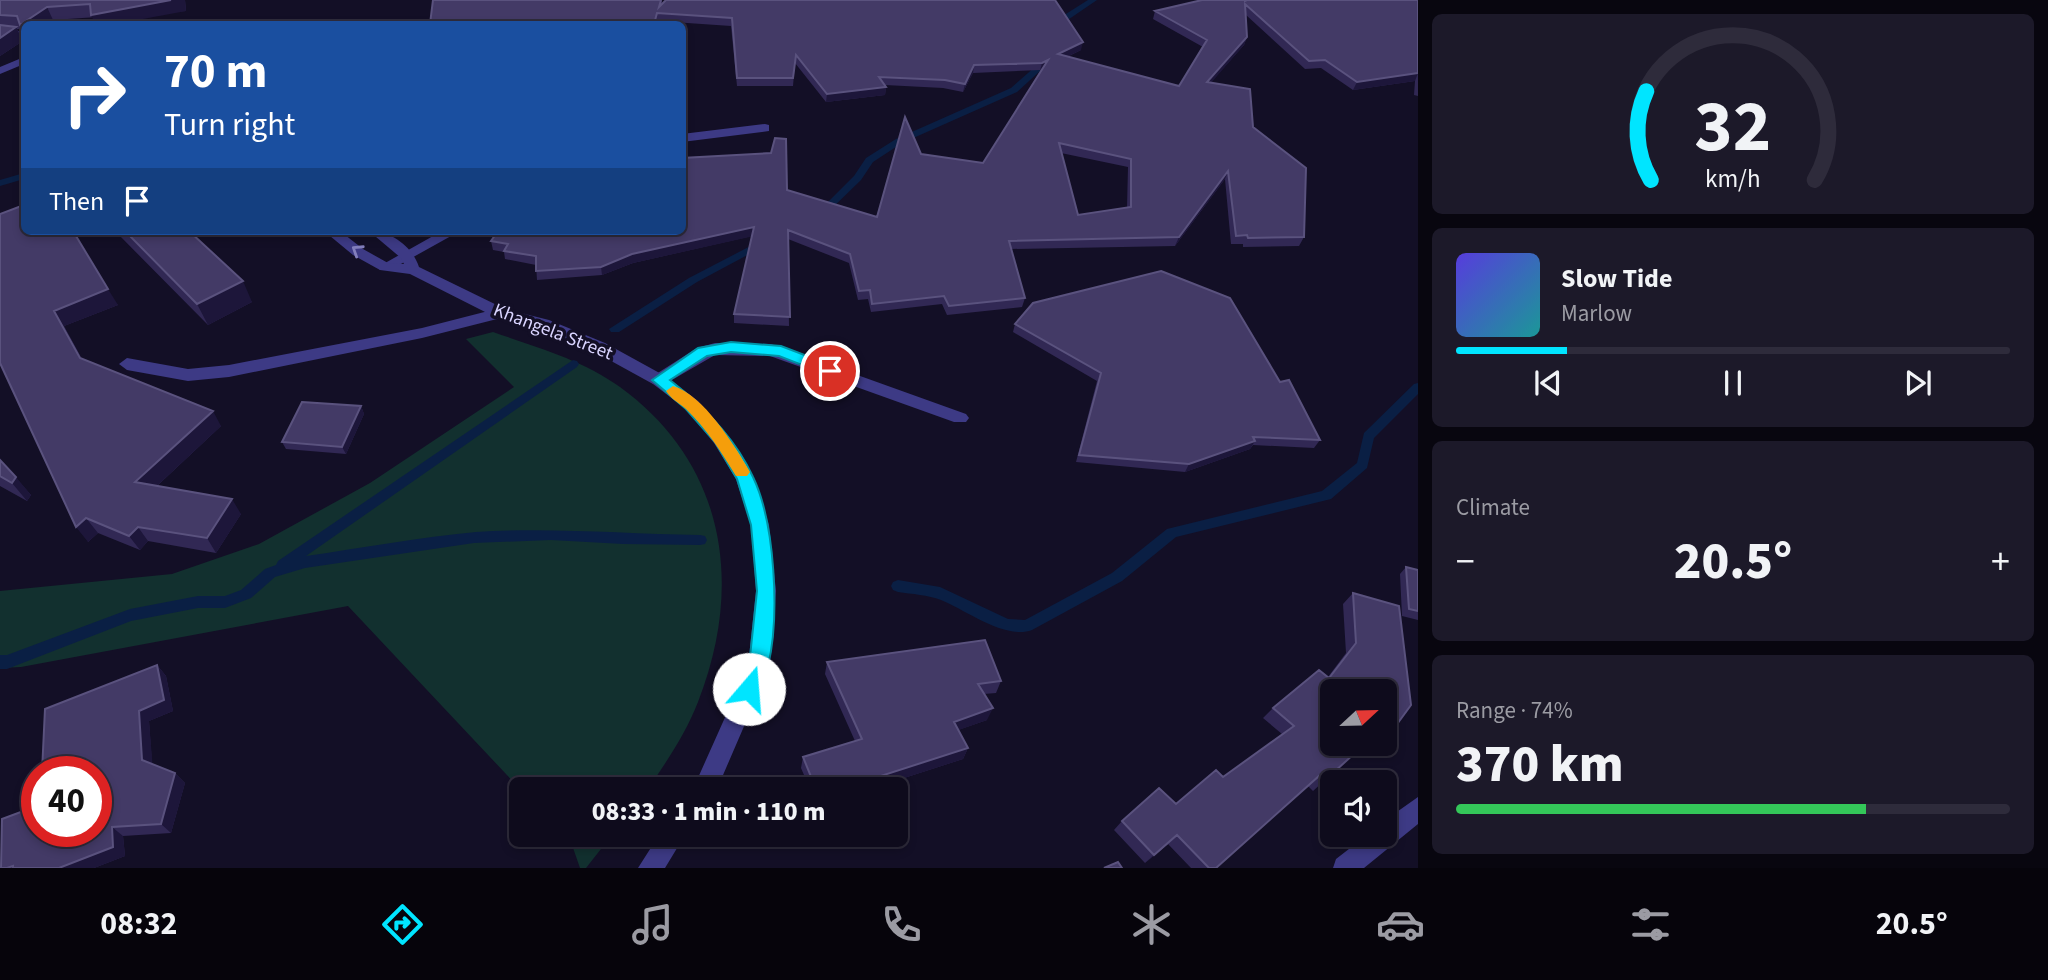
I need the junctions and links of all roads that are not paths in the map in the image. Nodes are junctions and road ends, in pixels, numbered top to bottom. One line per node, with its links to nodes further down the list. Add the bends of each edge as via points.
1 (0, 32): 2 (street)
2 (21, 35)
3 (21, 61): 4 (street)
4 (0, 71)
5 (765, 128): 6 (street)
6 (686, 138)
7 (336, 235): 10 (street, Khangela Street, one-way to 7, via 385,267)
8 (380, 235): 10 (street, Khangela Street)
9 (448, 235): 10 (street)
10 (411, 263): 11 (street, Khangela Street)
11 (500, 313): 12 (street, via 229,371 188,375); 13 (street, Khangela Street, via 588,342)
12 (127, 364)
13 (659, 380): 14 (street, via 703,352 771,349); 15 (street, Khangela Street, via 692,405 720,438 745,478 760,525 766,591 758,666)
14 (960, 418)
15 (710, 777)
16 (1418, 809): 19 (street)
17 (665, 847): 18 (street)
18 (650, 868)
19 (1345, 868)

